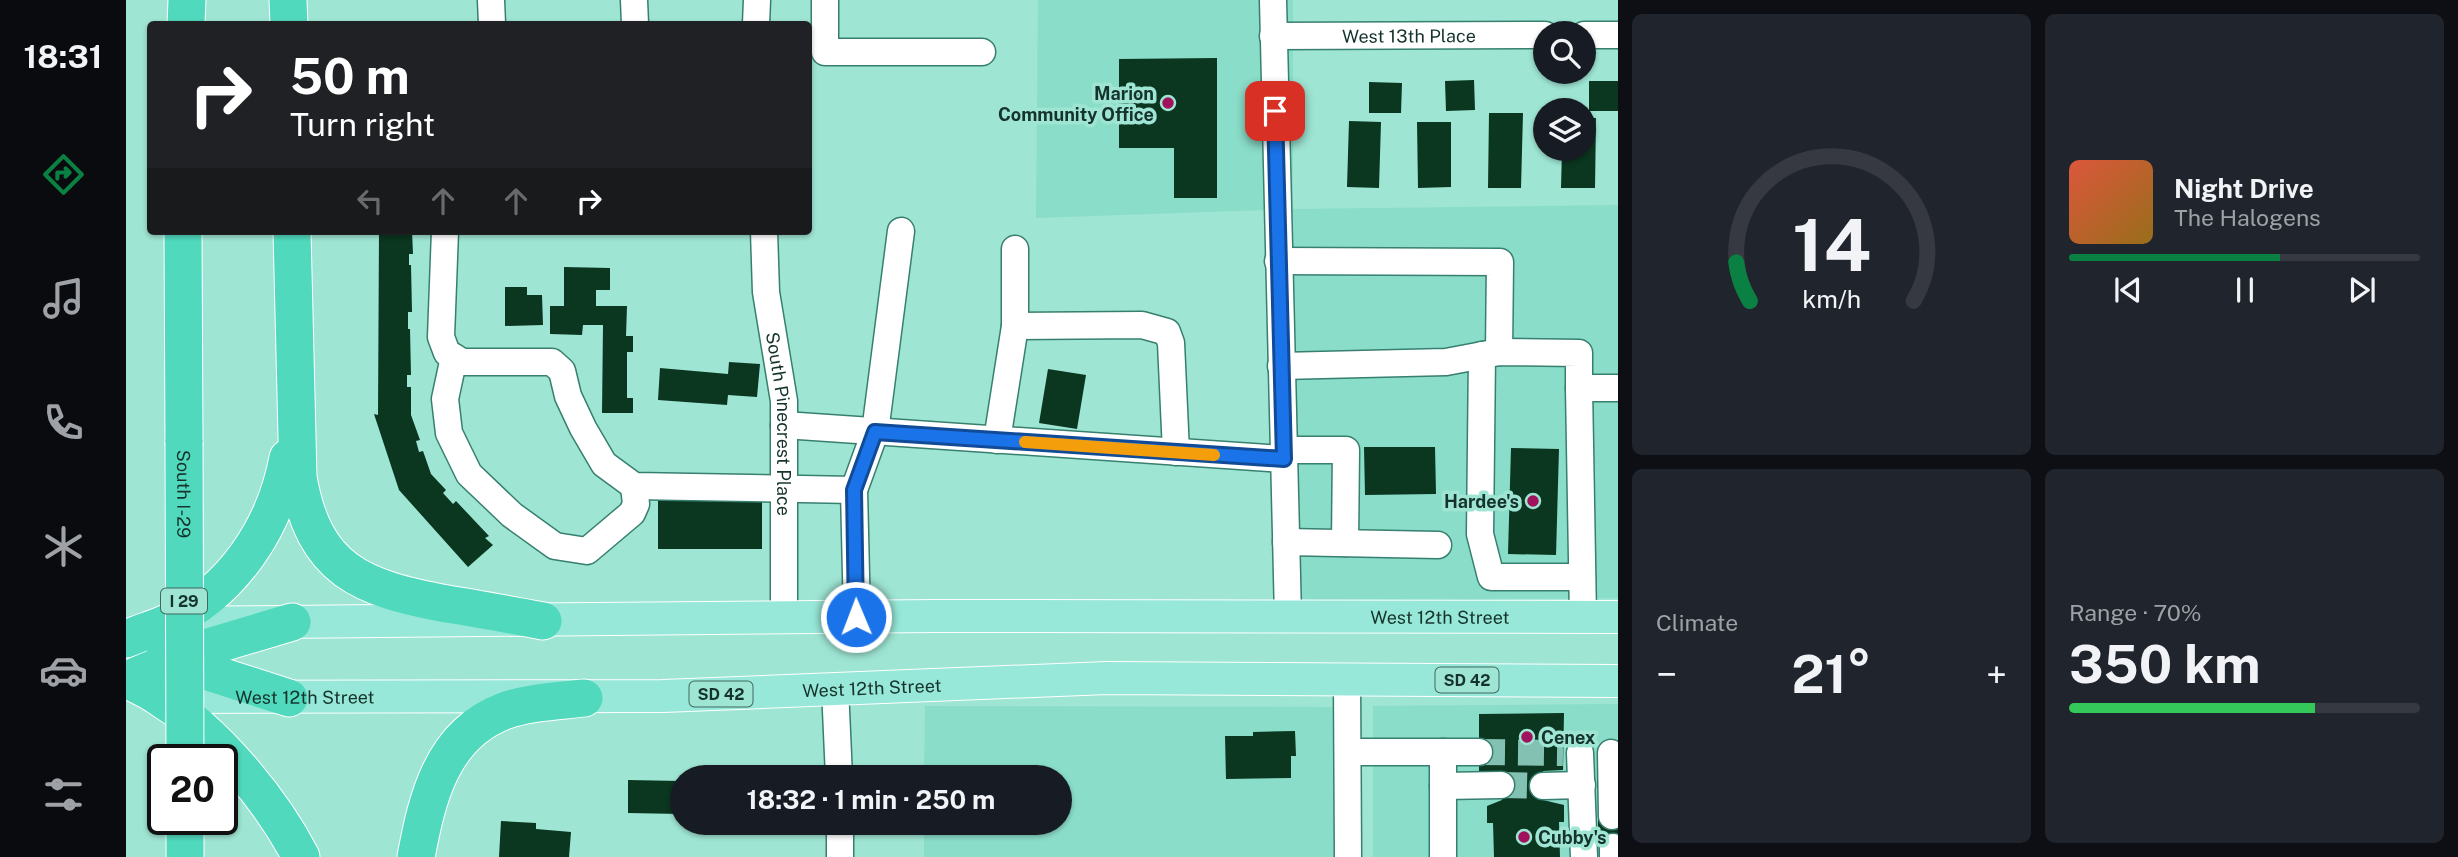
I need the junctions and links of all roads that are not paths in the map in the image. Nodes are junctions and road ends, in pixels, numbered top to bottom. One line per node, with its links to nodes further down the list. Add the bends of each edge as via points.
1 (187, 0): 8 (highway)
2 (288, 0): 9 (highway)
3 (491, 0): 10 (street)
4 (634, 0): 11 (street)
5 (757, 0): 12 (street)
6 (825, 0): 17 (street, via 825,52)
7 (1273, 0): 16 (street)
8 (186, 21)
9 (289, 21)
10 (492, 21)
11 (635, 21)
12 (757, 21)
13 (1533, 35): 16 (street, West 13th Place)
14 (1596, 35): 15 (street)
15 (1618, 35)
16 (1273, 36): 24 (street)
17 (982, 52)
18 (901, 231): 33 (street)
19 (183, 235): 63 (highway, South I-29 / I 29, bridge)
20 (292, 235): 31 (highway)
21 (445, 235): 27 (street, via 441,337 447,353)
22 (764, 235): 32 (street, South Pinecrest Place, via 766,292 782,375)
23 (1015, 249): 25 (street)
24 (1279, 261): 26 (street, via 1500,262); 28 (street)
25 (1015, 326): 34 (street); 35 (street, via 1142,325 1167,332)
26 (1491, 353): 28 (street, via 1446,362); 29 (street, via 1579,353); 43 (street, via 1480,534)
27 (454, 357): 37 (street, via 462,362 552,362 562,371 568,396 604,464); 37 (street, via 445,399 449,433 469,474 555,546 587,551 632,513)
28 (1281, 366): 36 (street)
29 (1579, 388): 30 (street); 44 (street)
30 (1618, 388)
31 (296, 408): 51 (highway, via 303,505 326,550 346,570 371,586 406,596); 53 (highway, via 285,479 260,538 206,599)
32 (784, 425): 33 (street); 38 (street, South Pinecrest Place)
33 (875, 432): 34 (street); 39 (street)
34 (997, 440): 35 (street)
35 (1176, 452): 36 (street)
36 (1284, 454): 40 (street); 41 (street, via 1346,450)
37 (634, 486): 38 (street)
38 (785, 488): 39 (street); 50 (street, South Pinecrest Place)
39 (854, 490): 45 (street)
40 (1286, 542): 41 (street); 46 (street)
41 (1346, 543): 42 (street)
42 (1438, 545)
43 (1491, 577): 44 (street); 47 (street)
44 (1582, 577): 48 (street)
45 (856, 617): 46 (main road, West 12th Street); 50 (main road, West 12th Street)
46 (1288, 617): 47 (main road, West 12th Street)
47 (1491, 617): 48 (main road, West 12th Street)
48 (1583, 617): 49 (main road, West 12th Street)
49 (1618, 617)
50 (784, 619): 51 (main road, West 12th Street)
51 (543, 621): 52 (main road, West 12th Street)
52 (292, 622): 53 (main road, West 12th Street); 55 (highway)
53 (167, 623): 54 (highway)
54 (126, 634): 55 (highway)
55 (176, 660): 56 (highway); 61 (highway)
56 (126, 679): 60 (highway)
57 (1347, 680): 58 (main road, West 12th Street / SD 42); 59 (main road, West 12th Street / SD 42, via 1107,678); 64 (street)
58 (1618, 681)
59 (835, 688): 62 (main road, West 12th Street / SD 42); 68 (street)
60 (143, 697): 61 (main road, West 12th Street / SD 42); 77 (highway, via 204,732 278,819)
61 (289, 698): 62 (main road, West 12th Street / SD 42)
62 (584, 698): 78 (highway, via 503,712 465,735 451,751 429,796)
63 (185, 744)
64 (1348, 752): 65 (street); 80 (street)
65 (1443, 752): 66 (street); 71 (street)
66 (1479, 752)
67 (1614, 753): 70 (street, via 1572,753); 73 (street)
68 (838, 765)
69 (1501, 785): 71 (street)
70 (1582, 785): 72 (street); 82 (street)
71 (1443, 786): 81 (street)
72 (1543, 786)
73 (1612, 816)
74 (185, 835): 76 (highway)
75 (840, 835): 79 (street)
76 (186, 857)
77 (301, 857)
78 (416, 857)
79 (840, 857)
80 (1348, 857)
81 (1443, 857)
82 (1584, 857)

